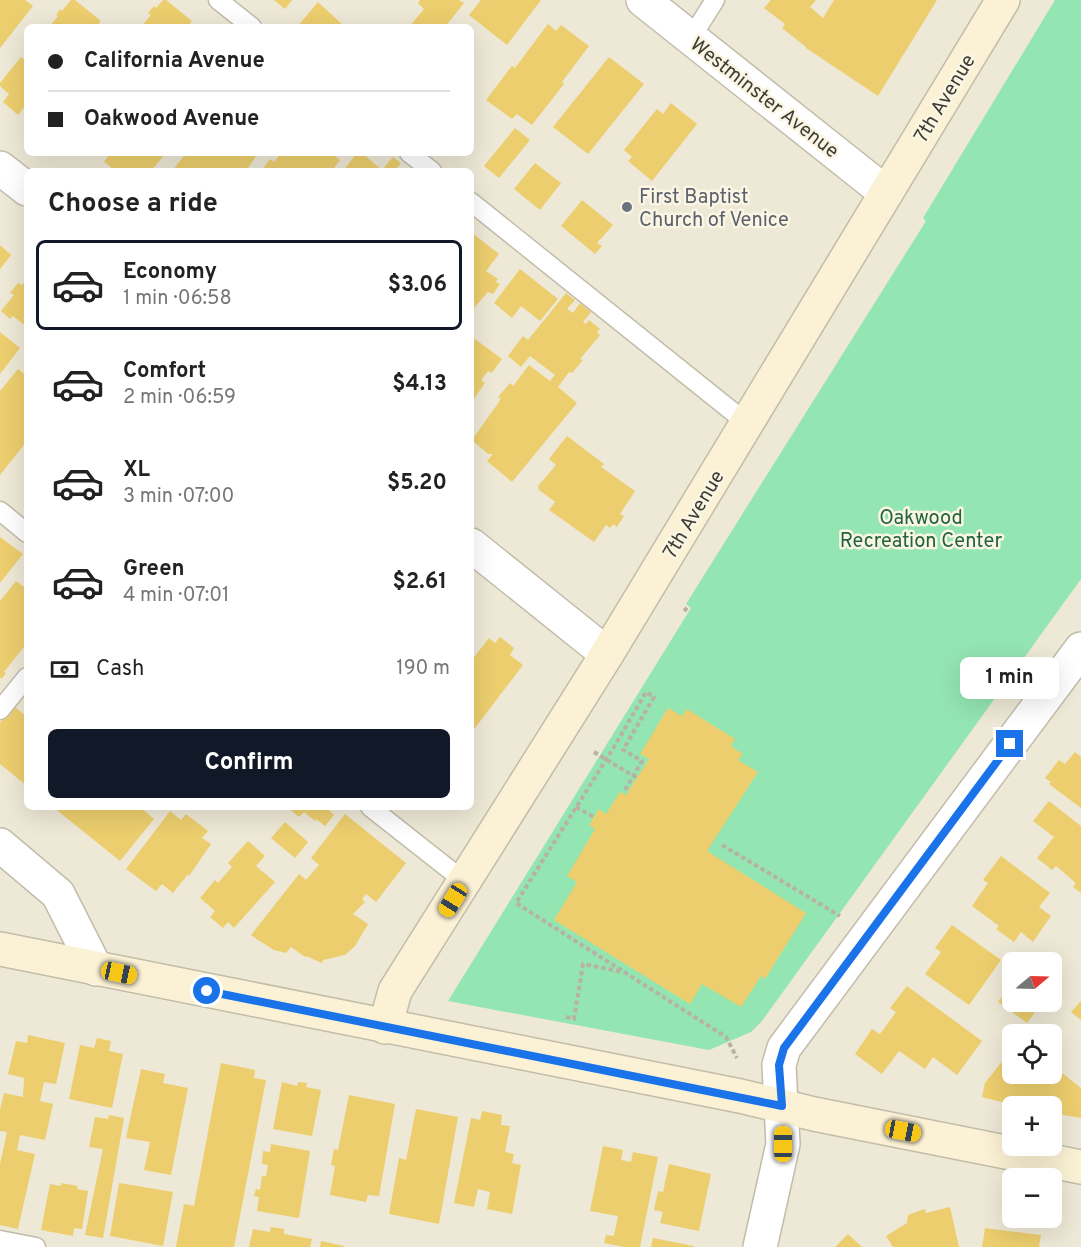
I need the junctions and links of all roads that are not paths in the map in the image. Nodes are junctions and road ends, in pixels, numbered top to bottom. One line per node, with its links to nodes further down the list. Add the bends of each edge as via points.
1 (218, 0): 5 (lane)
2 (643, 0): 6 (street, Westminster Avenue)
3 (715, 0): 6 (lane)
4 (1002, 0): 11 (street, 7th Avenue)
5 (248, 24)
6 (691, 38): 11 (street, Westminster Avenue)
7 (413, 156): 9 (lane)
8 (0, 168): 10 (street)
9 (428, 168)
10 (24, 187)
11 (886, 194): 13 (street, 7th Avenue)
12 (474, 204): 13 (lane)
13 (748, 424): 18 (street, 7th Avenue)
14 (0, 511): 15 (lane)
15 (24, 530)
16 (474, 547): 18 (street)
17 (1081, 649): 27 (street, via 784,1048 779,1065)
18 (608, 654): 23 (street, 7th Avenue)
19 (24, 681): 20 (lane)
20 (0, 710)
21 (374, 810): 23 (lane)
22 (0, 845): 25 (street, via 58,894)
23 (464, 881): 26 (street, 7th Avenue, via 395,991)
24 (0, 950): 25 (street)
25 (96, 969): 26 (street)
26 (385, 1027): 27 (street)
27 (782, 1106): 28 (street); 31 (street, via 783,1144)
28 (1081, 1167)
29 (0, 1240): 30 (lane)
30 (36, 1247)
31 (760, 1247)

